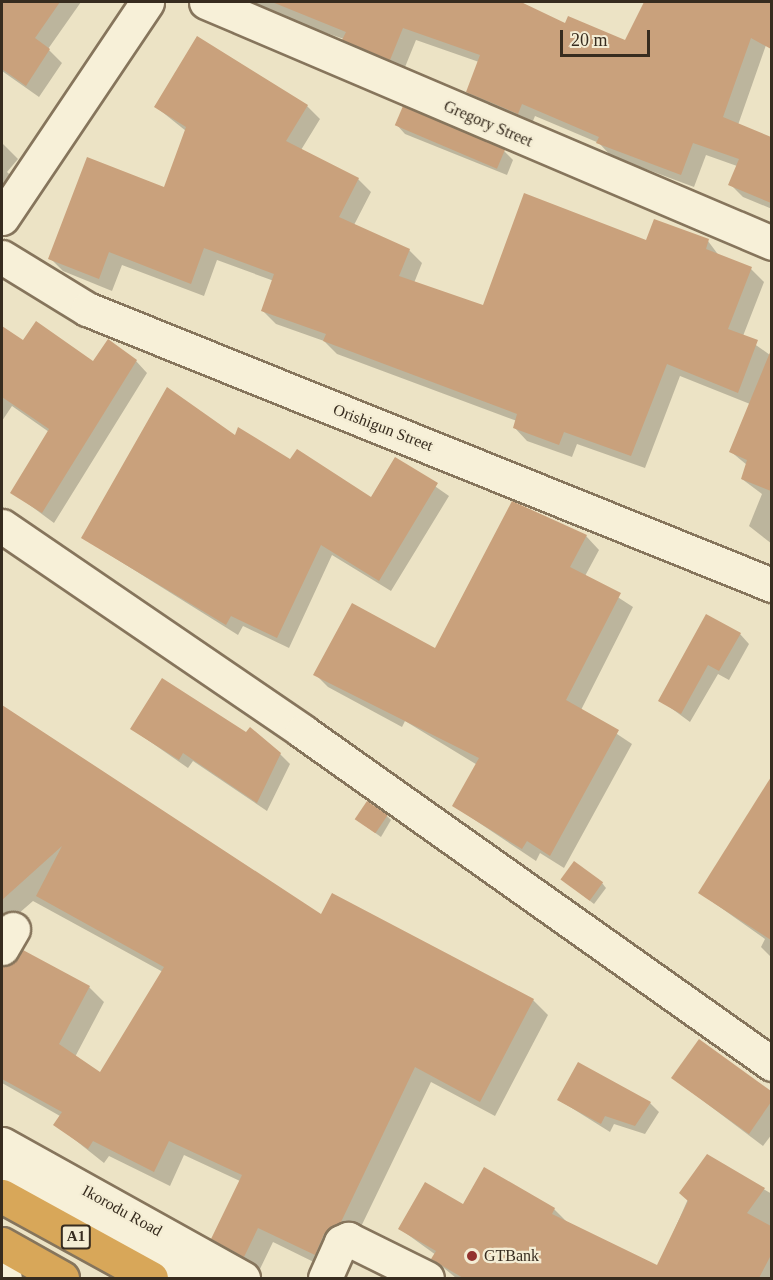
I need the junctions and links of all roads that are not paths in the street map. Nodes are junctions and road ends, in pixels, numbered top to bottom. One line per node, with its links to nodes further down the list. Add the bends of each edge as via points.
1 (147, 2): 3 (street)
2 (206, 2): 4 (street, Gregory Street)
3 (2, 218)
4 (771, 243)
5 (2, 257): 7 (street, Orishigun Street, via 87,309)
6 (2, 526): 8 (street, via 302,731)
7 (771, 585)
8 (771, 1064)
9 (2, 1144): 16 (street, Ikorodu Road)
10 (2, 1171): 15 (street)
11 (2, 1196): 14 (highway, A1)
12 (2, 1244): 13 (highway, A1)
13 (62, 1278)
14 (151, 1278)
15 (195, 1278)
16 (243, 1278)
17 (325, 1278): 18 (street, via 341,1242 348,1239)
18 (427, 1278)

